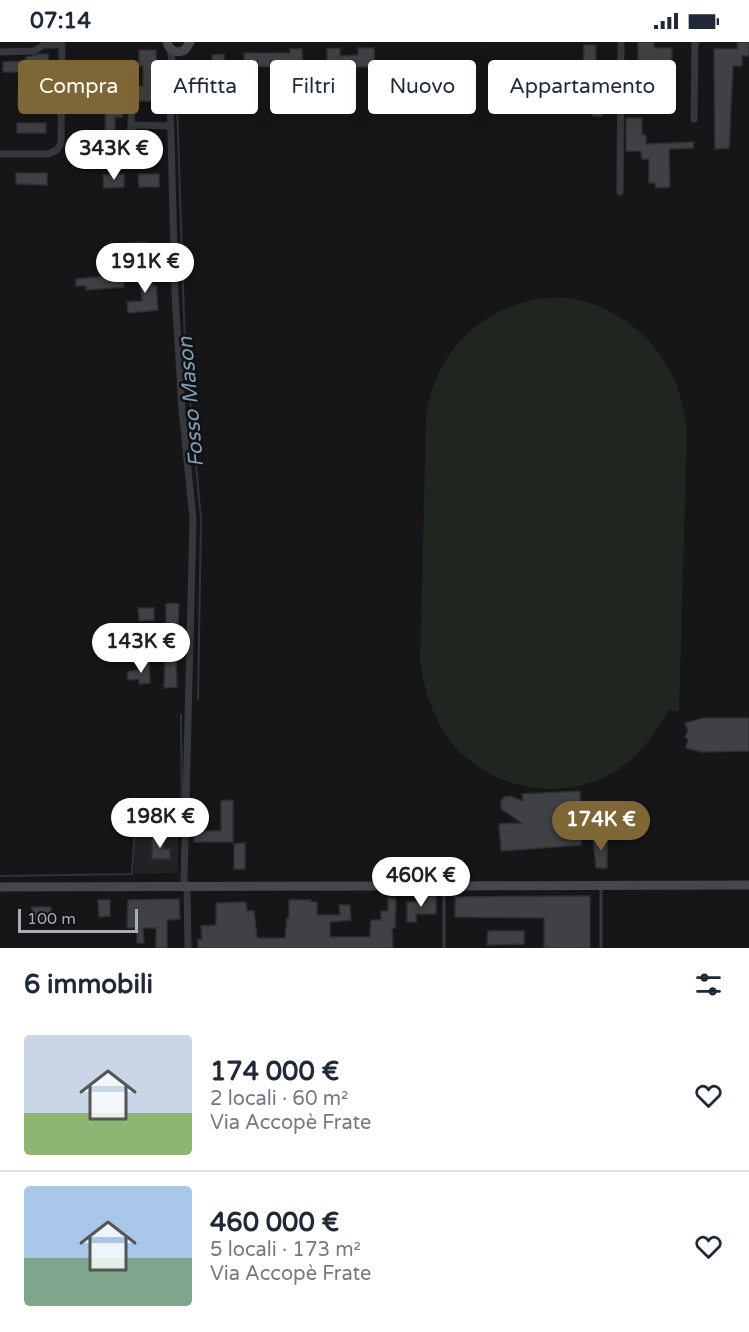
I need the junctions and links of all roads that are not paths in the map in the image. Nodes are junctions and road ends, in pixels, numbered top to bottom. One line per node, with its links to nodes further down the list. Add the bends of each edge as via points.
1 (621, 42): 17 (street)
2 (695, 42): 12 (street)
3 (62, 43): 6 (street, via 34,51); 15 (street, via 61,143 48,154)
4 (191, 43): 7 (main road)
5 (167, 45): 7 (main road); 8 (street)
6 (0, 52)
7 (181, 52): 9 (street)
8 (171, 60)
9 (176, 60)
10 (131, 114): 14 (street)
11 (171, 114): 13 (street)
12 (694, 119)
13 (171, 126): 14 (street); 18 (street, via 175,294 193,519)
14 (131, 127): 16 (street, via 128,162)
15 (0, 154)
16 (100, 163)
17 (620, 192)
18 (186, 885): 21 (main road); 22 (main road); 23 (street)
19 (749, 885): 20 (main road)
20 (601, 886): 22 (main road); 25 (lane)
21 (0, 887)
22 (444, 887): 24 (lane)
23 (188, 948)
24 (444, 948)
25 (601, 948)

